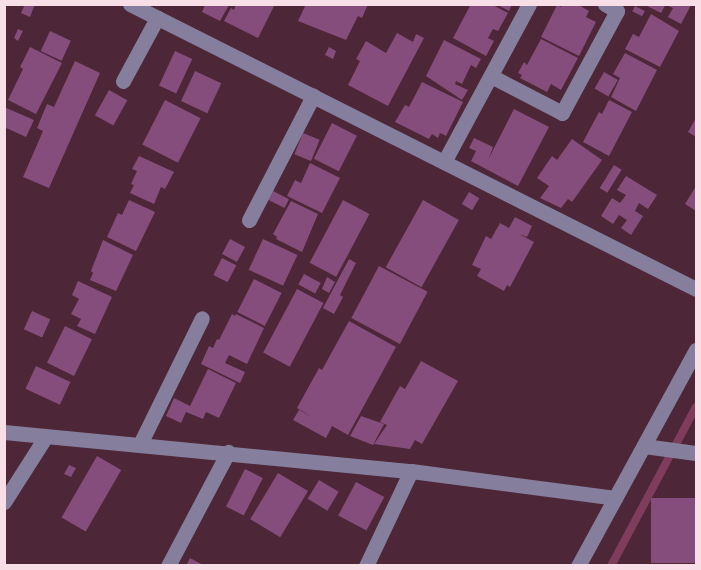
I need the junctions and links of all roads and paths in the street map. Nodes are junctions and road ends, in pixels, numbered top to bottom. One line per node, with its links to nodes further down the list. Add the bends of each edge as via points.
1 (130, 4): 4 (street)
2 (529, 4): 5 (street)
3 (605, 4): 5 (street, via 617,11 561,113)
4 (157, 18): 6 (street); 7 (street)
5 (490, 76): 8 (street)
6 (123, 81)
7 (313, 96): 8 (street); 9 (street)
8 (444, 162): 10 (street)
9 (249, 220)
10 (696, 289)
11 (202, 318): 15 (street)
12 (696, 350): 16 (street)
13 (4, 432): 14 (street)
14 (46, 436): 15 (street); 21 (street)
15 (140, 444): 17 (street)
16 (644, 446): 18 (street); 20 (street)
17 (228, 452): 19 (street); 22 (street)
18 (690, 452)
19 (411, 471): 20 (street); 23 (street)
20 (615, 498): 24 (street)
21 (4, 502)
22 (168, 566)
23 (366, 566)
24 (578, 566)

